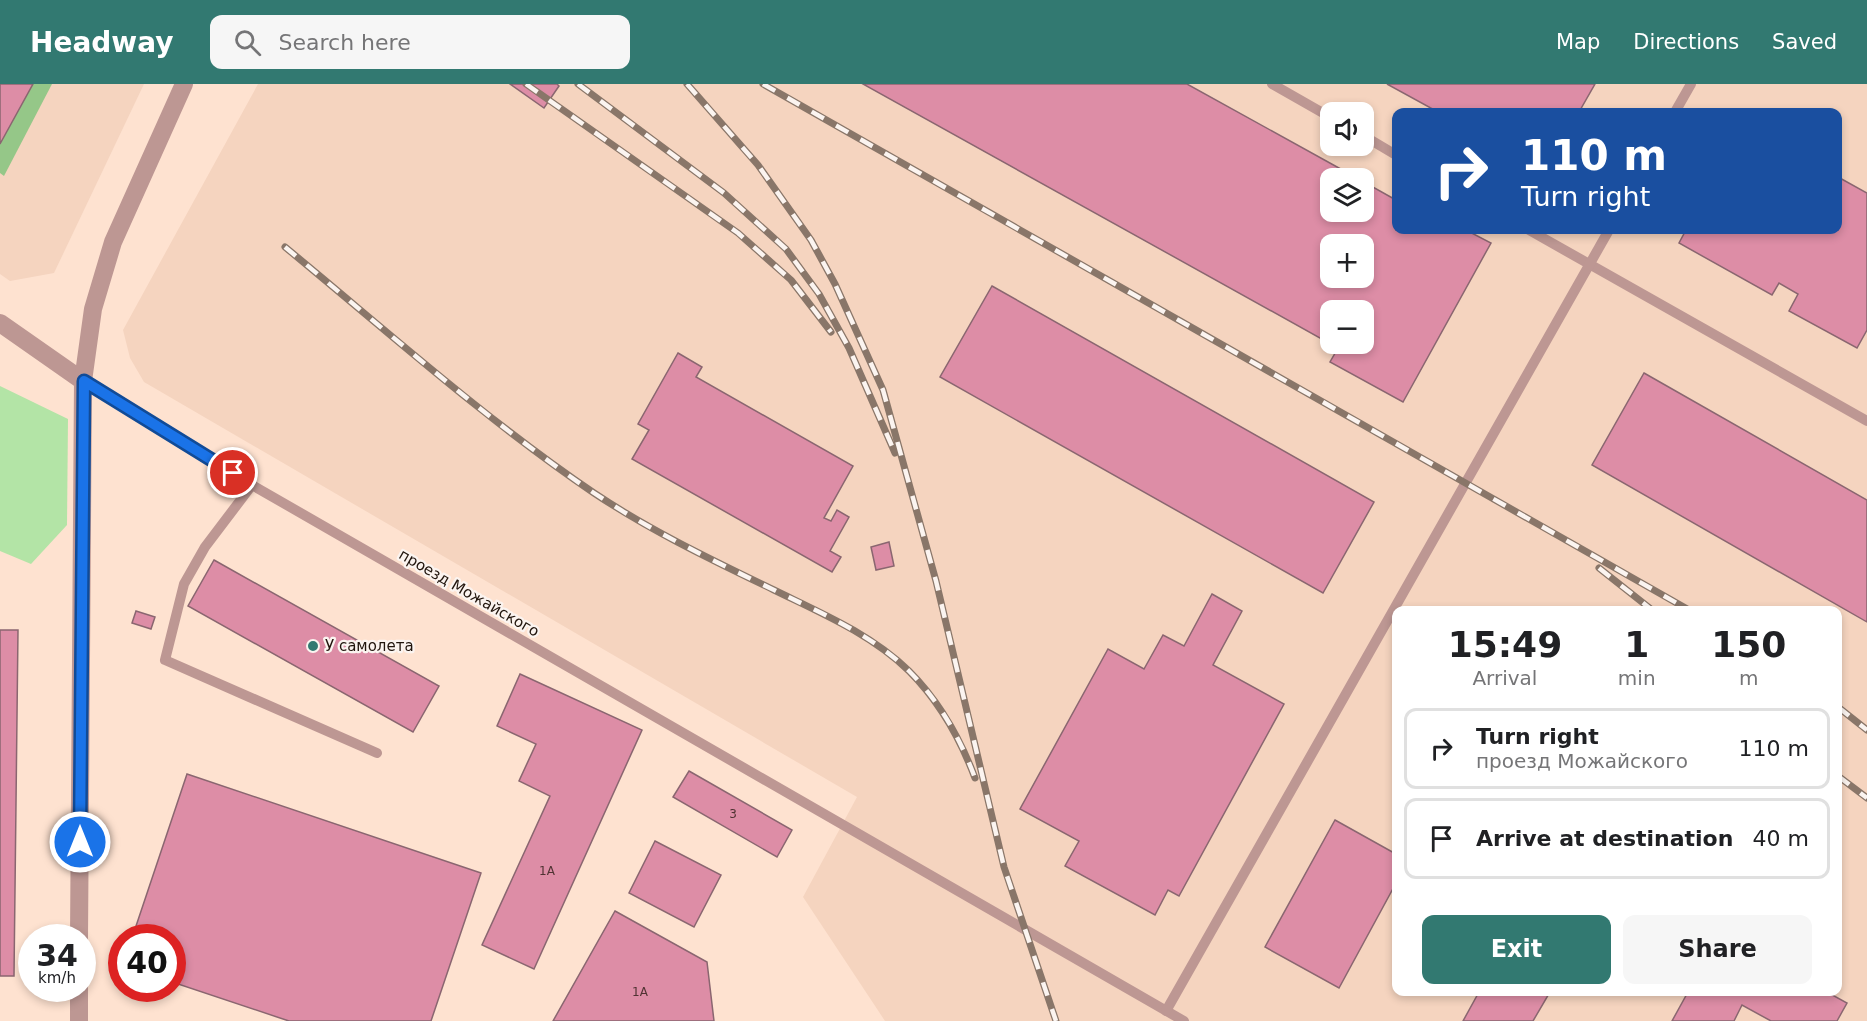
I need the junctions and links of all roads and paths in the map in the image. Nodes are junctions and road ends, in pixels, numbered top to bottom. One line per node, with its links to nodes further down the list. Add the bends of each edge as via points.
1 (184, 84): 12 (street, via 113,242 93,309)
2 (1272, 84): 5 (lane)
3 (1691, 84): 4 (lane)
4 (1677, 108)
5 (1320, 111)
6 (1374, 142): 7 (lane)
7 (1392, 152)
8 (1535, 234): 10 (lane)
9 (1607, 234): 10 (lane)
10 (1589, 264): 13 (lane); 15 (lane)
11 (0, 322): 12 (street)
12 (84, 381): 14 (lane, проезд Можайского); 18 (street)
13 (1867, 422)
14 (252, 485): 17 (lane, via 205,546 184,584 165,660); 20 (lane, проезд Можайского)
15 (1395, 606)
16 (1392, 612): 20 (lane)
17 (377, 753)
18 (79, 924)
19 (79, 1002): 21 (street)
20 (1166, 1011): 22 (lane, проезд Можайского)
21 (79, 1021)
22 (1184, 1021)

